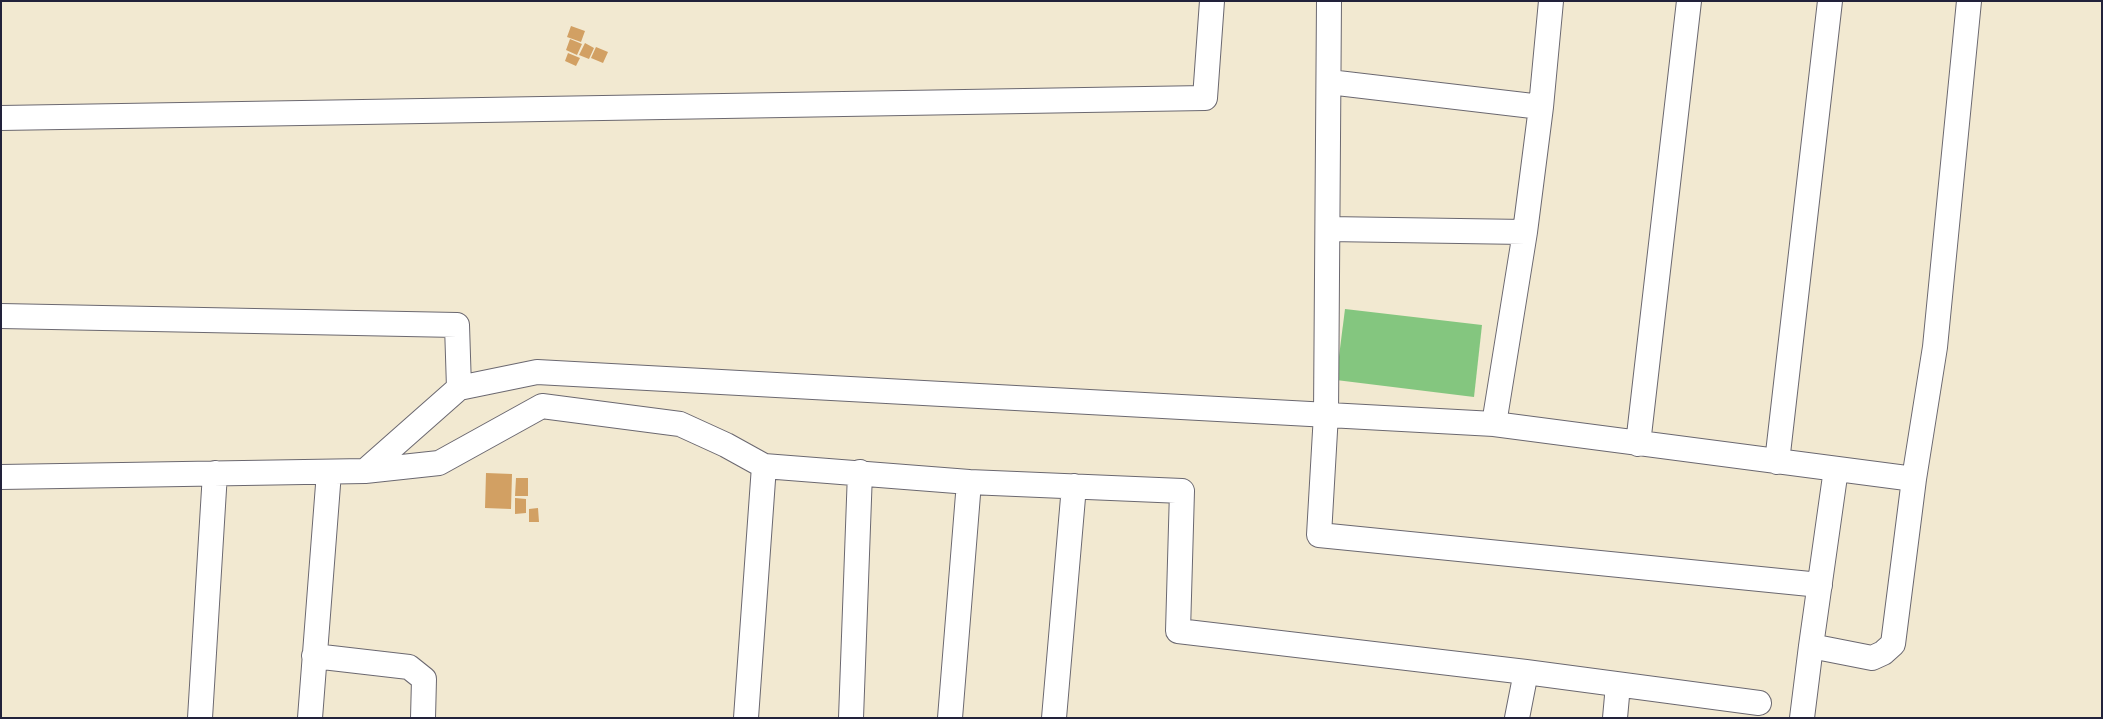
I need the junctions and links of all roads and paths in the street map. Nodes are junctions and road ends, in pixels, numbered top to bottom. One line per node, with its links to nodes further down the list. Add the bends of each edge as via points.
1 (1212, 1): 9 (street, via 1205,98)
2 (1329, 1): 7 (street)
3 (1552, 1): 8 (street)
4 (1689, 1): 16 (street)
5 (1830, 1): 17 (street)
6 (1969, 1): 25 (street, via 1935,347)
7 (1329, 82): 8 (street); 10 (street)
8 (1541, 107): 11 (street)
9 (1, 118)
10 (1328, 229): 11 (street); 14 (street)
11 (1525, 232): 15 (street)
12 (1, 316): 13 (street, via 457,325)
13 (459, 388): 14 (street, via 537,372); 20 (street)
14 (1326, 414): 15 (street); 28 (street, via 1319,535)
15 (1494, 424): 16 (street)
16 (1638, 444): 17 (street)
17 (1777, 462): 19 (street)
18 (764, 466): 20 (street, via 680,424 542,406 438,463); 22 (street); 38 (street)
19 (1836, 469): 25 (street); 28 (street)
20 (365, 471): 21 (street)
21 (328, 472): 23 (street); 30 (street)
22 (860, 472): 26 (street); 39 (street)
23 (215, 473): 24 (street); 35 (street)
24 (1, 477)
25 (1914, 480): 29 (street, via 1893,644 1872,658)
26 (969, 482): 27 (street); 40 (street)
27 (1074, 486): 31 (street, via 1182,492 1178,631); 41 (street)
28 (1820, 585): 29 (street)
29 (1810, 646): 44 (street)
30 (314, 656): 36 (street); 37 (street, via 409,667 424,679)
31 (1526, 672): 32 (street); 42 (street)
32 (1618, 685): 34 (street); 43 (street)
33 (1758, 703): 34 (street)
34 (1720, 708)
35 (200, 718)
36 (310, 718)
37 (423, 718)
38 (746, 718)
39 (851, 718)
40 (950, 718)
41 (1054, 718)
42 (1517, 718)
43 (1615, 718)
44 (1802, 718)

